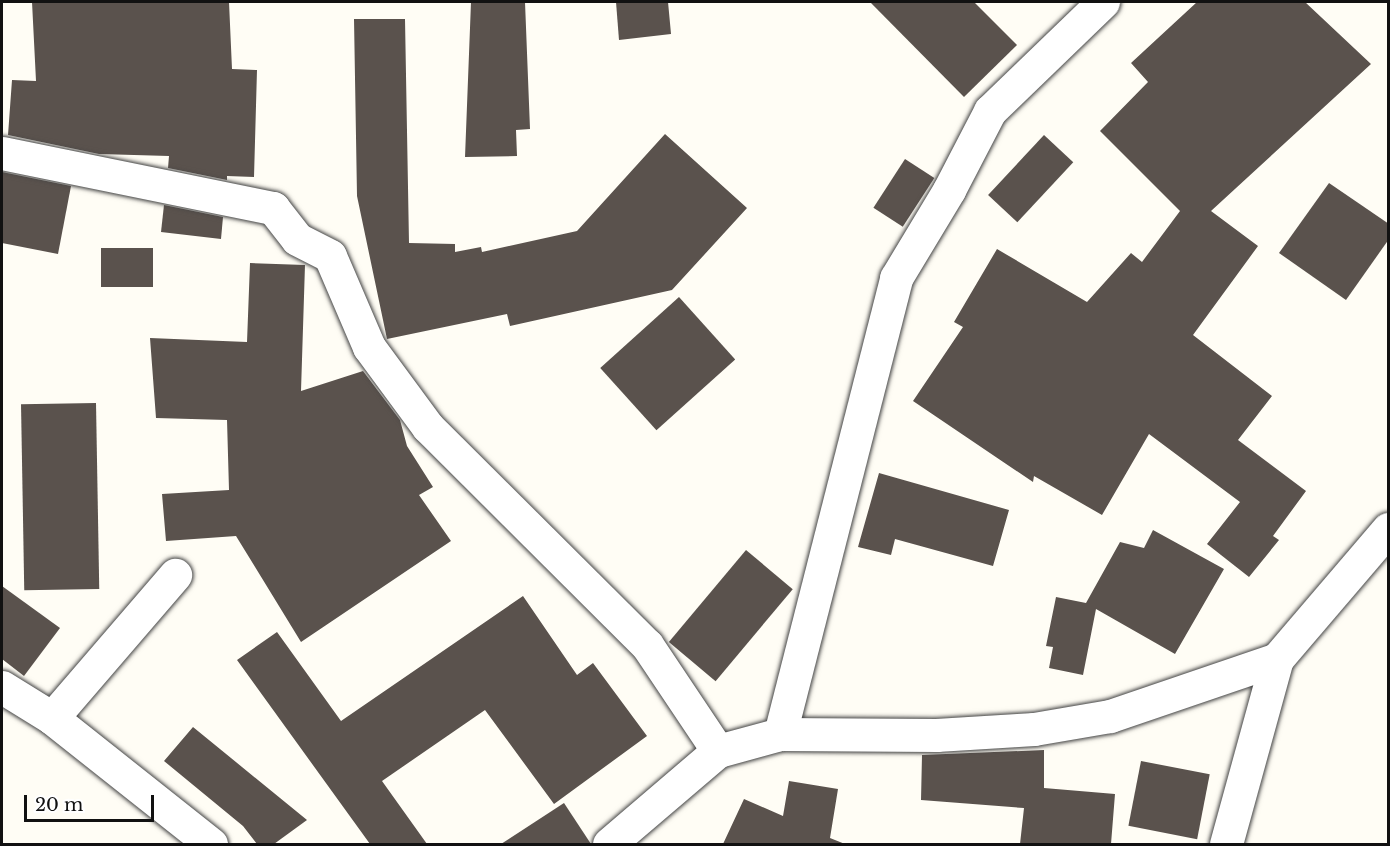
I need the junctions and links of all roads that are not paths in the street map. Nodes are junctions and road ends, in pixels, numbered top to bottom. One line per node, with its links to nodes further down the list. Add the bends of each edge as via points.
1 (1103, 2): 8 (street, via 990,111 949,190 896,278)
2 (2, 153): 9 (street, via 273,208 297,239 330,256 369,347 428,428 648,645)
3 (1389, 529): 5 (street)
4 (175, 575): 7 (street)
5 (1277, 659): 8 (street, via 1110,716 1034,729 936,735); 12 (street)
6 (2, 687): 7 (street)
7 (52, 718): 10 (street)
8 (780, 734): 9 (street)
9 (718, 751): 11 (street)
10 (211, 844)
11 (609, 844)
12 (1226, 844)

